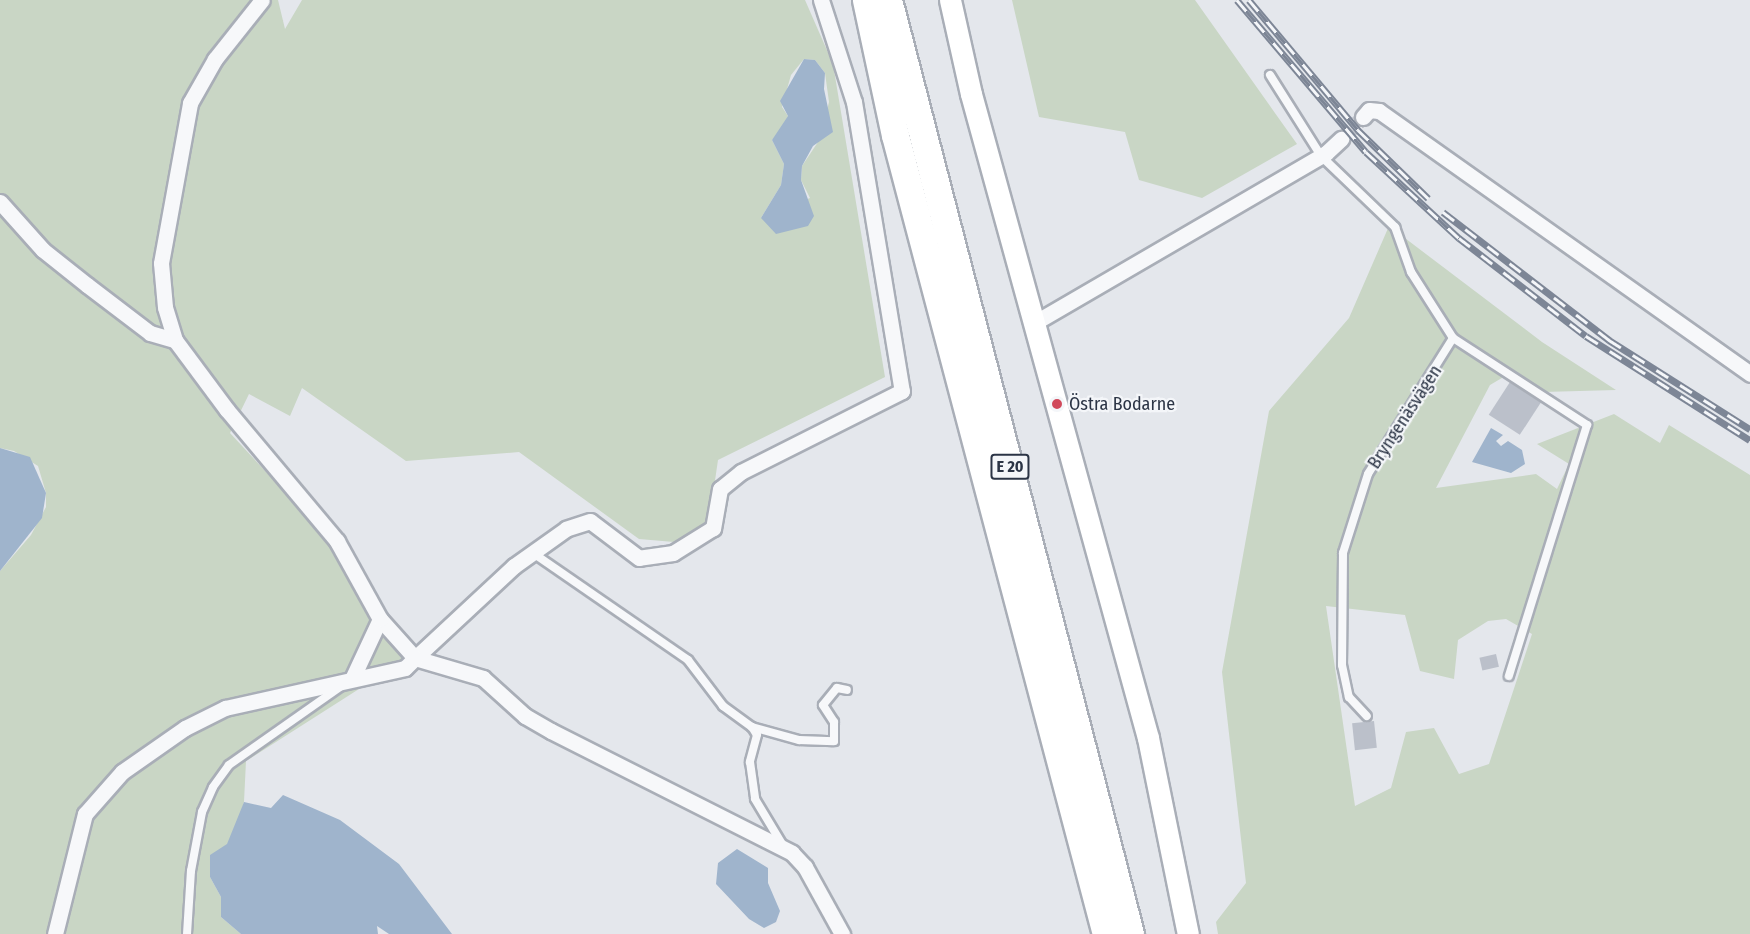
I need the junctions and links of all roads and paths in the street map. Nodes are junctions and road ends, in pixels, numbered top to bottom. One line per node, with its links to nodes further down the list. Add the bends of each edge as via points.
1 (262, 0): 12 (street, via 214,59 190,103 161,263 161,286)
2 (821, 0): 14 (street, via 854,102 902,391 741,472 720,489 713,528 673,553 639,558 590,521 566,529)
3 (951, 0): 10 (street, via 971,94)
4 (872, 2): 26 (highway, E 20, via 895,135); 27 (highway, E 20)
5 (1270, 75): 8 (lane)
6 (1363, 117): 13 (street, via 1369,110 1379,111)
7 (1341, 139): 8 (street)
8 (1321, 156): 10 (street); 11 (lane, via 1395,227 1411,272)
9 (0, 202): 12 (street, via 44,250 87,285 150,333)
10 (1035, 323): 28 (street, via 1151,749)
11 (1453, 338): 17 (lane, via 1587,424); 20 (lane, Bryngenäsvägen, via 1368,474 1343,553 1342,665 1349,697)
12 (175, 340): 15 (street, via 226,410 337,541)
13 (1750, 374)
14 (533, 553): 16 (street); 21 (lane, via 688,660 723,706)
15 (380, 619): 16 (street); 18 (street)
16 (415, 658): 18 (street, via 405,668); 22 (street, via 483,678 525,716 551,731)
17 (1509, 676)
18 (352, 679): 23 (street, via 225,708 185,728 122,772 85,814); 24 (lane, via 229,765 213,787 202,812 191,871)
19 (847, 690): 21 (lane, via 837,688 823,705 834,722 834,741 799,740)
20 (1366, 716)
21 (752, 727): 22 (lane, via 757,735 750,762 755,799)
22 (787, 851): 25 (street, via 805,867)
23 (55, 934)
24 (187, 934)
25 (842, 934)
26 (1106, 934)
27 (1130, 934)
28 (1188, 934)

